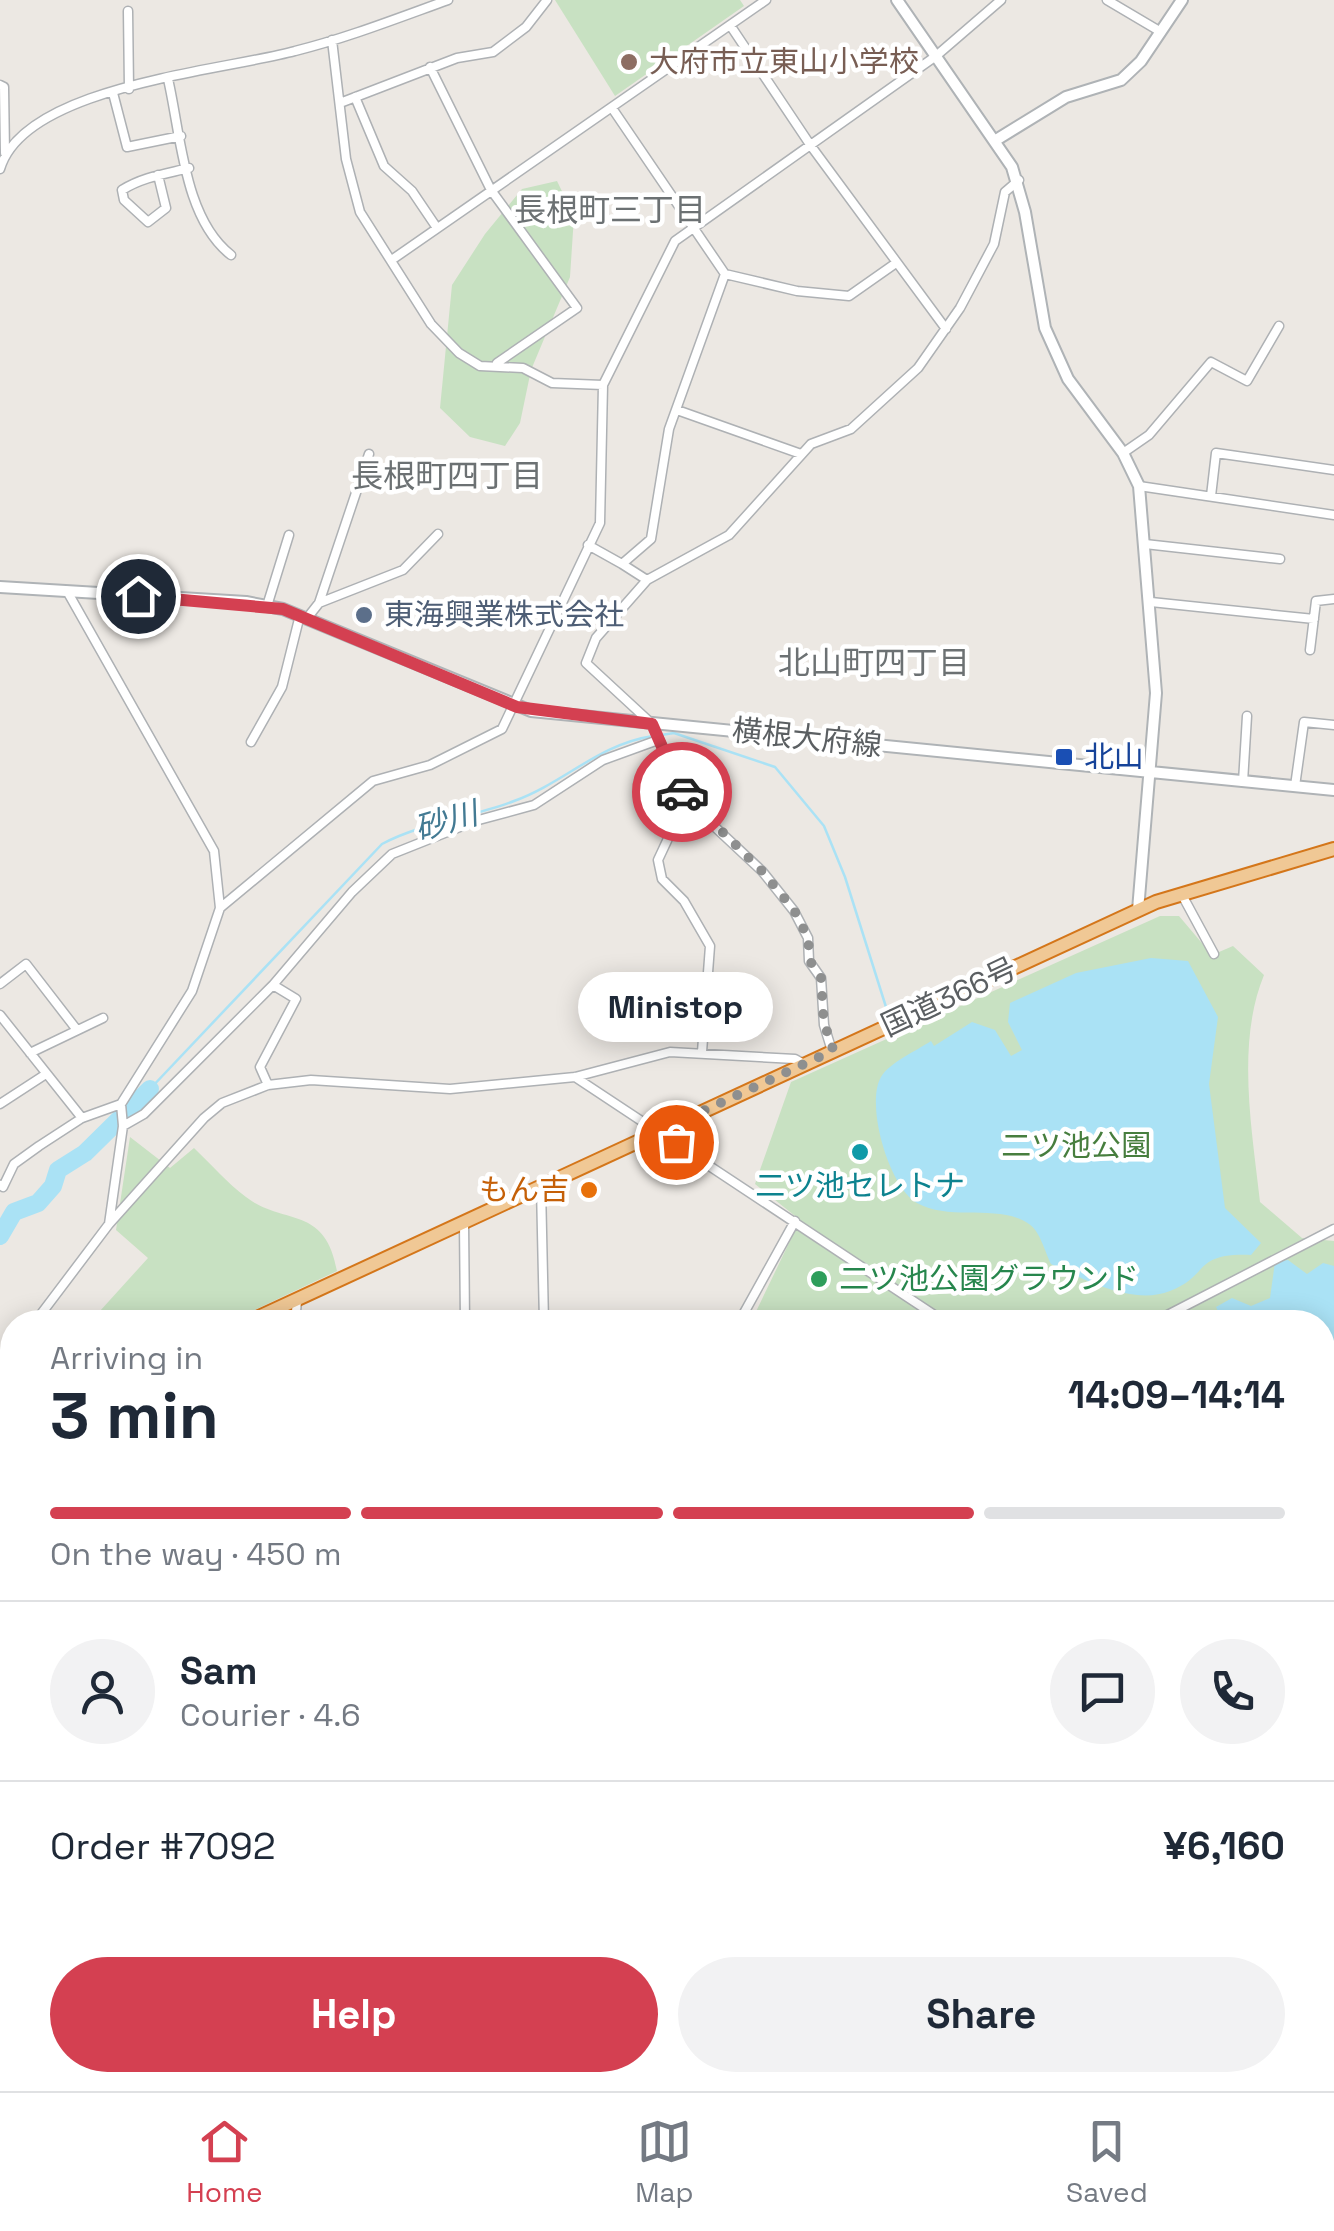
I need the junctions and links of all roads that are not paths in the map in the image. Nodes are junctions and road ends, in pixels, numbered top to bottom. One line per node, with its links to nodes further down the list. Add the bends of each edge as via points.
1 (417, 0): 9 (street)
2 (448, 0): 9 (street)
3 (547, 0): 15 (street, via 493,52)
4 (766, 0): 11 (street)
5 (898, 0): 14 (main road)
6 (1000, 0): 14 (street)
7 (1106, 0): 12 (street)
8 (1182, 0): 12 (main road)
9 (422, 9): 13 (street)
10 (128, 12): 18 (street)
11 (730, 25): 22 (street); 25 (street)
12 (1161, 32): 24 (main road, via 1121,80 1066,97)
13 (332, 40): 16 (street); 21 (street)
14 (936, 56): 24 (main road); 25 (street)
15 (430, 67): 20 (street); 31 (street)
16 (168, 79): 18 (street); 23 (street)
17 (0, 85): 26 (street)
18 (130, 88): 19 (street)
19 (112, 93): 23 (street, via 127,148); 26 (street, via 38,122)
20 (355, 96): 21 (street); 33 (street, via 384,166 412,191)
21 (340, 103): 35 (street, via 360,212)
22 (612, 108): 31 (street); 32 (street)
23 (181, 136): 27 (street)
24 (996, 140): 30 (main road)
25 (811, 146): 32 (street); 36 (street)
26 (3, 157): 28 (street)
27 (188, 168): 29 (street); 34 (street, via 210,239)
28 (0, 169)
29 (158, 175): 29 (street, via 120,193 148,222 166,208)
30 (1019, 180): 39 (street, via 1005,192 994,244); 43 (main road, via 1045,328 1074,390)
31 (491, 190): 33 (street); 40 (street, via 578,308)
32 (692, 226): 37 (street); 41 (street, via 675,240)
33 (437, 228): 35 (street)
34 (230, 255)
35 (393, 259): 40 (street, via 431,324 459,354 480,366)
36 (896, 263): 37 (street, via 849,296); 39 (street)
37 (725, 274): 42 (street)
38 (1279, 326): 43 (street, via 1247,381 1211,362 1149,435)
39 (946, 329): 45 (street, via 918,368 851,429)
40 (496, 364): 41 (street, via 524,368 552,383)
41 (603, 384): 53 (street, via 600,523)
42 (677, 410): 45 (street); 55 (street, via 651,538)
43 (1123, 453): 47 (main road)
44 (369, 454): 60 (street)
45 (801, 454): 56 (street, via 730,536)
46 (1334, 470): 48 (street, via 1216,454)
47 (1138, 486): 48 (street); 52 (main road)
48 (1211, 496): 49 (street)
49 (1334, 515)
50 (438, 534): 60 (street, via 403,570)
51 (289, 535): 62 (street)
52 (1144, 544): 54 (street); 61 (main road)
53 (588, 545): 55 (street); 66 (street)
54 (1280, 558)
55 (622, 564): 56 (street)
56 (647, 580): 68 (street, via 596,638 586,663)
57 (0, 587): 58 (main road, 横根大府線)
58 (67, 591): 62 (main road, 横根大府線); 79 (street, via 214,852)
59 (1334, 599): 64 (street, via 1316,601)
60 (319, 602): 63 (street)
61 (1151, 602): 64 (street); 72 (main road)
62 (267, 606): 63 (main road, 横根大府線)
63 (304, 616): 66 (main road, 横根大府線); 71 (street, via 282,687)
64 (1314, 620): 65 (street)
65 (1310, 650)
66 (517, 707): 68 (main road, 横根大府線); 79 (street, via 491,737 373,781)
67 (1247, 716): 73 (street)
68 (652, 724): 70 (street); 72 (main road, 横根大府線)
69 (1334, 725): 74 (street, via 1304,722)
70 (658, 740): 76 (street); 84 (street, via 602,760 534,805 392,854)
71 (251, 742)
72 (1151, 773): 73 (main road, 横根大府線); 80 (main road)
73 (1243, 782): 74 (main road, 横根大府線)
74 (1296, 786): 75 (main road, 横根大府線)
75 (1334, 790)
76 (686, 800): 88 (street, via 794,910 821,978); 89 (street, via 658,860 662,879 684,901 710,946)
77 (1334, 850): 78 (highway, 国道366号)
78 (1181, 893): 80 (highway, 国道366号); 81 (street)
79 (220, 908): 96 (street, via 192,991)
80 (1138, 910): 88 (highway, 国道366号)
81 (1214, 954)
82 (0, 968): 83 (street)
83 (4, 981): 87 (street, via 26,964)
84 (273, 985): 94 (street, via 296,999 260,1067); 98 (street, via 144,1114)
85 (0, 1015): 90 (street)
86 (103, 1018): 87 (street)
87 (77, 1030): 90 (street)
88 (832, 1051): 91 (highway, 国道366号)
89 (702, 1052): 91 (street); 93 (street, via 644,1056)
90 (30, 1054): 92 (street)
91 (804, 1064): 99 (highway, 国道366号)
92 (46, 1074): 95 (street); 97 (street)
93 (575, 1077): 94 (street, via 450,1090 311,1080); 99 (street)
94 (268, 1085): 104 (street, via 222,1103 204,1118)
95 (0, 1104)
96 (121, 1104): 97 (street); 98 (street)
97 (82, 1118): 100 (street, via 14,1164)
98 (124, 1123): 104 (street)
99 (658, 1132): 101 (highway, 国道366号); 102 (street)
100 (0, 1185)
101 (541, 1187): 103 (highway, 国道366号); 111 (street)
102 (796, 1221): 112 (street); 113 (street)
103 (464, 1223): 106 (highway, 国道366号); 110 (street)
104 (109, 1224): 107 (street)
105 (1334, 1230): 114 (street)
106 (297, 1301): 108 (highway, 国道366号); 109 (street)
107 (45, 1310)
108 (276, 1310)
109 (296, 1310)
110 (465, 1310)
111 (544, 1310)
112 (747, 1310)
113 (927, 1310)
114 (1177, 1310)

